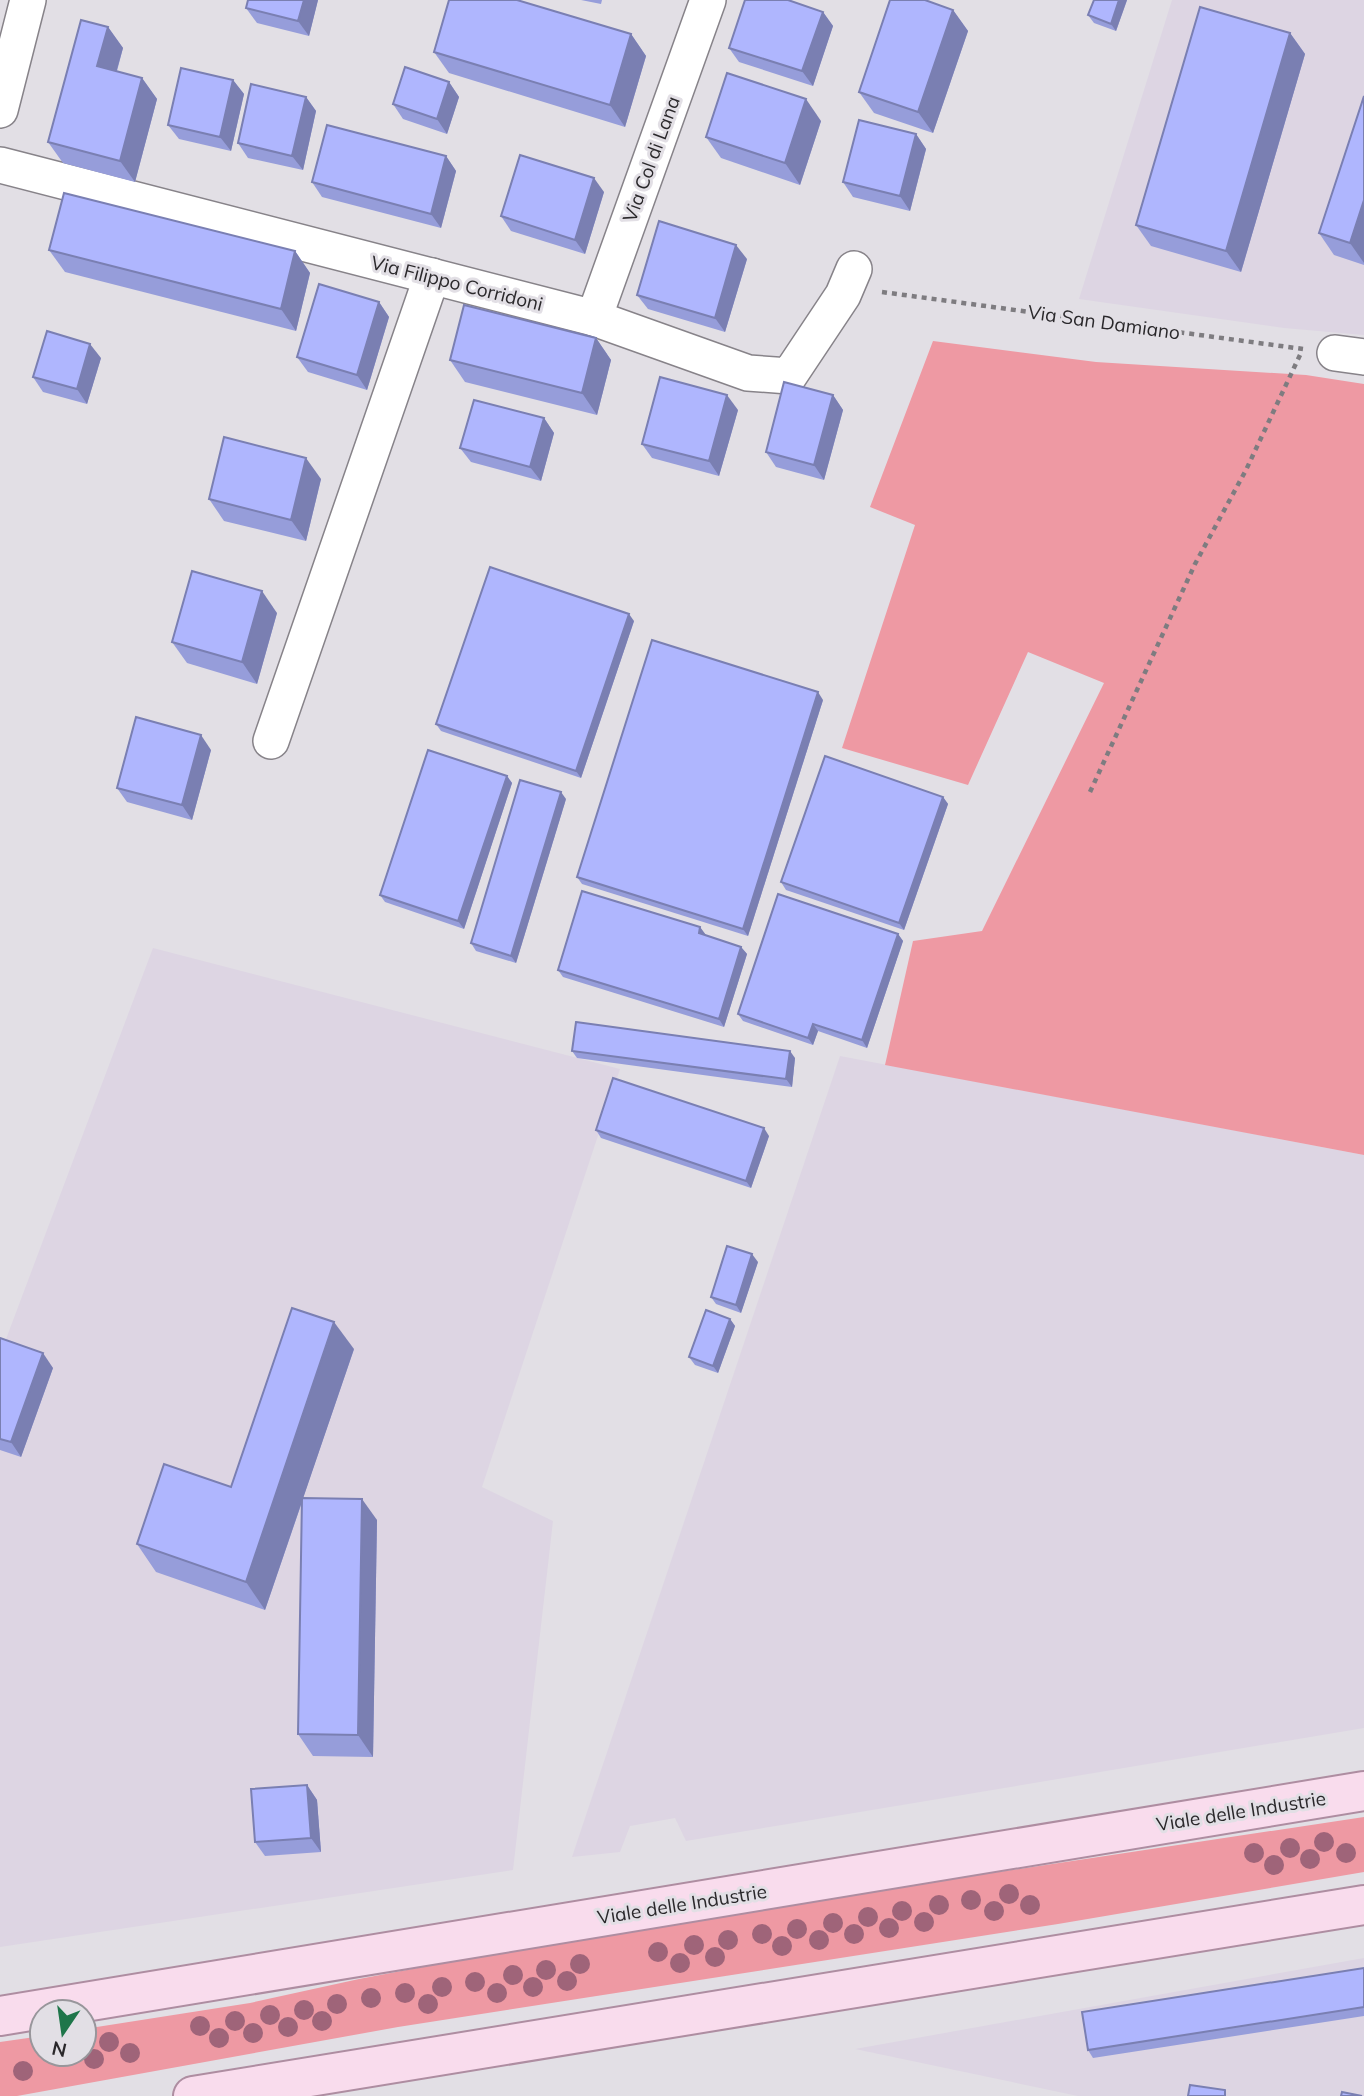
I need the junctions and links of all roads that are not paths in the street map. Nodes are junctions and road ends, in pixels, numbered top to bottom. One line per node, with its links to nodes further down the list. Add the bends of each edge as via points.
1 (28, 0): 3 (street)
2 (708, 0): 7 (street, Via Col di Lana)
3 (0, 110)
4 (0, 165): 5 (street, Via Filippo Corridoni)
5 (432, 276): 7 (street, Via Filippo Corridoni); 8 (street)
6 (848, 282): 7 (street, Via Filippo Corridoni, via 789,376 748,373)
7 (594, 318)
8 (271, 741)
9 (1364, 1790): 11 (main road, Viale delle Industrie)
10 (1364, 1905): 12 (main road)
11 (0, 2016)
12 (193, 2096)

